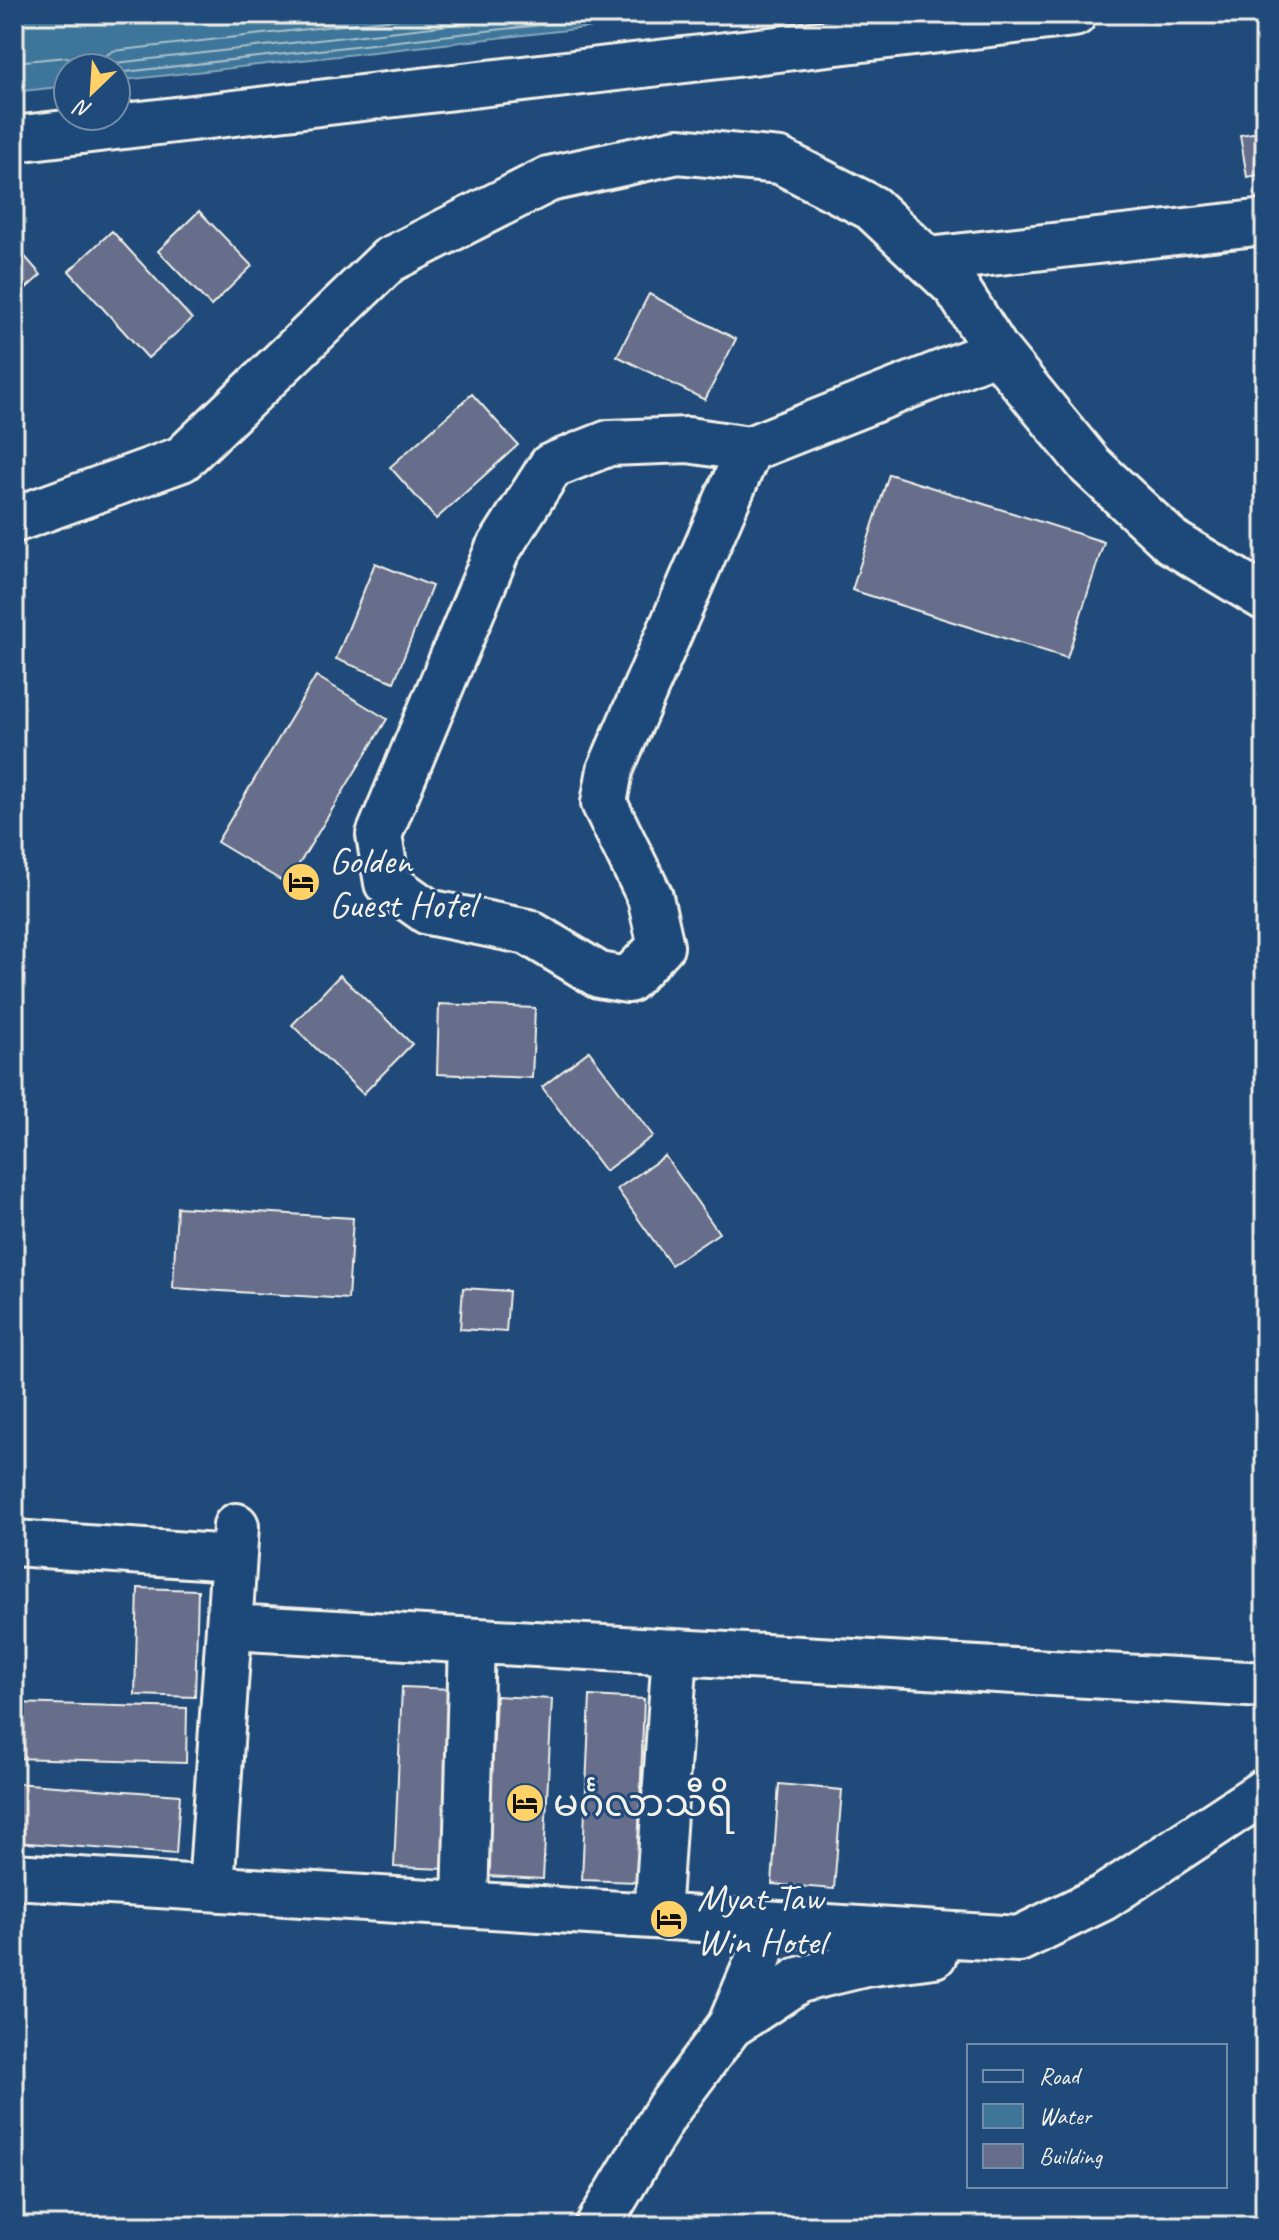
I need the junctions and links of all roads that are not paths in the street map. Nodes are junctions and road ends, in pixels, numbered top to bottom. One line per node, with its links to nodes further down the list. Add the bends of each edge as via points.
1 (1082, 15): 2 (street)
2 (14, 139)
3 (1265, 222): 4 (street)
4 (928, 260): 5 (street, via 956,287); 7 (street, via 872,208 780,161 678,151 549,179 389,260 182,459)
5 (997, 351): 6 (street); 8 (street, via 1090,465 1172,542)
6 (749, 449): 6 (street, via 688,440 609,443 551,466 497,551 379,835 387,883 428,912 528,932 599,975 628,980 661,946 650,897 604,803 610,770)
7 (14, 520)
8 (1265, 598)
9 (14, 1543): 10 (street, via 234,1542)
10 (230, 1627): 11 (street); 16 (street)
11 (472, 1641): 12 (street); 17 (street)
12 (675, 1652): 13 (street); 18 (street)
13 (1265, 1685)
14 (1265, 1791): 20 (street, via 1103,1898)
15 (14, 1876): 16 (street)
16 (211, 1888): 17 (street)
17 (465, 1904): 18 (street)
18 (657, 1916): 19 (street)
19 (753, 1923): 20 (street); 21 (street, via 760,1955)
20 (1019, 1939): 21 (street, via 799,1980)
21 (730, 2026): 22 (street, via 668,2109)
22 (598, 2226)

